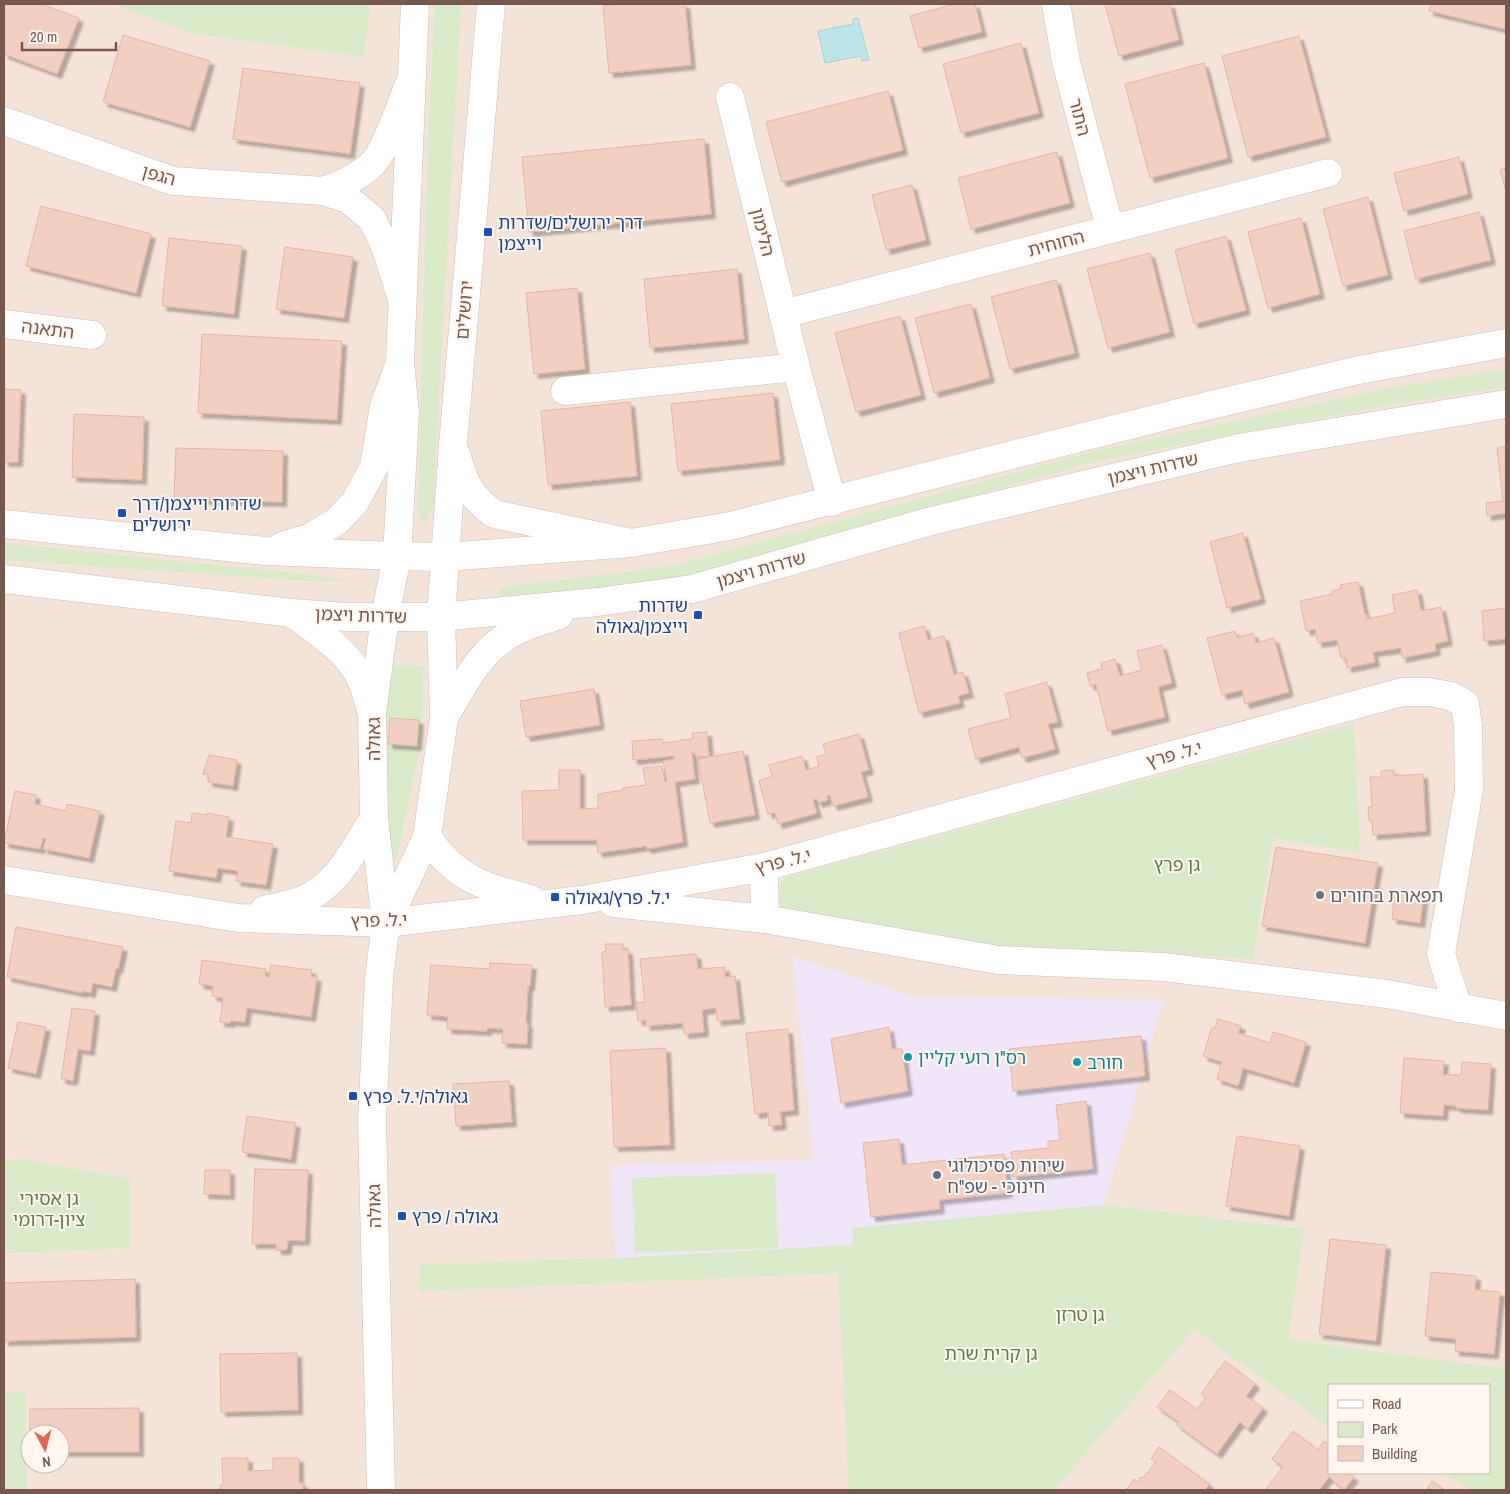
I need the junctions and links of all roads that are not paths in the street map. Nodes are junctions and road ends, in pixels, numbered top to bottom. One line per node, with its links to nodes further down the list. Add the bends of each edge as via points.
1 (415, 4): 4 (street)
2 (490, 4): 19 (street, ירושלים)
3 (1056, 4): 9 (street, התור, via 1066,62)
4 (411, 79): 8 (street, הגפן, via 373,163 342,184); 10 (street)
5 (730, 97): 11 (street, הלימון)
6 (4, 120): 8 (street, הגפן, via 173,182)
7 (1328, 173): 9 (street, החוחית)
8 (323, 191): 10 (street, הגפן, via 348,199 372,219 385,246)
9 (1110, 229): 11 (street, החוחית)
10 (402, 302): 15 (street)
11 (783, 314): 16 (street, הלימון)
12 (4, 324): 13 (street, התאנה)
13 (92, 335)
14 (1506, 343): 20 (street, via 1359,370)
15 (400, 362): 23 (street, via 384,406 374,467 356,502 337,520 311,537); 24 (street, via 405,413)
16 (796, 367): 17 (street); 20 (street, הלימון)
17 (565, 391)
18 (1506, 404): 27 (street, שדרות ויצמן, via 1240,448 931,521 692,589)
19 (453, 445): 22 (street, via 463,478 476,500 494,514); 25 (street, ירושלים)
20 (832, 502): 22 (street, via 730,526)
21 (4, 524): 23 (street)
22 (631, 543): 25 (street)
23 (265, 551): 24 (street)
24 (397, 556): 25 (street); 29 (street, גאולה)
25 (446, 557): 30 (street, ירושלים)
26 (4, 579): 28 (street, שדרות ויצמן)
27 (598, 602): 30 (street, שדרות ויצמן); 32 (street, via 518,630 488,650)
28 (292, 613): 29 (street, שדרות ויצמן); 31 (street, via 335,645 348,659 359,675)
29 (385, 617): 30 (street, שדרות ויצמן); 31 (street, גאולה)
30 (441, 617): 32 (street, גאולה)
31 (372, 714): 33 (street, גאולה)
32 (444, 718): 34 (street, גאולה)
33 (374, 818): 39 (street, י.ל. פרץ, via 345,867 330,883 305,899); 41 (street, גאולה)
34 (427, 837): 38 (street, י.ל. פרץ, via 450,865 473,880 498,892); 41 (street, גאולה)
35 (764, 867): 37 (street, י.ל. פרץ); 40 (street); 42 (street, י.ל. פרץ, via 1402,692 1451,696 1465,704 1468,726 1469,790 1441,954)
36 (4, 880): 39 (street, י.ל. פרץ)
37 (582, 900): 38 (street, י.ל. פרץ); 40 (street, י.ל. פרץ)
38 (549, 904): 41 (street, י.ל. פרץ)
39 (238, 918): 41 (street, י.ל. פרץ)
40 (765, 919): 42 (street, י.ל. פרץ, via 998,960 1164,967 1387,994)
41 (386, 922): 44 (street, גאולה, via 379,978 372,1121)
42 (1458, 1008): 43 (street, י.ל. פרץ)
43 (1506, 1016)
44 (381, 1490)

